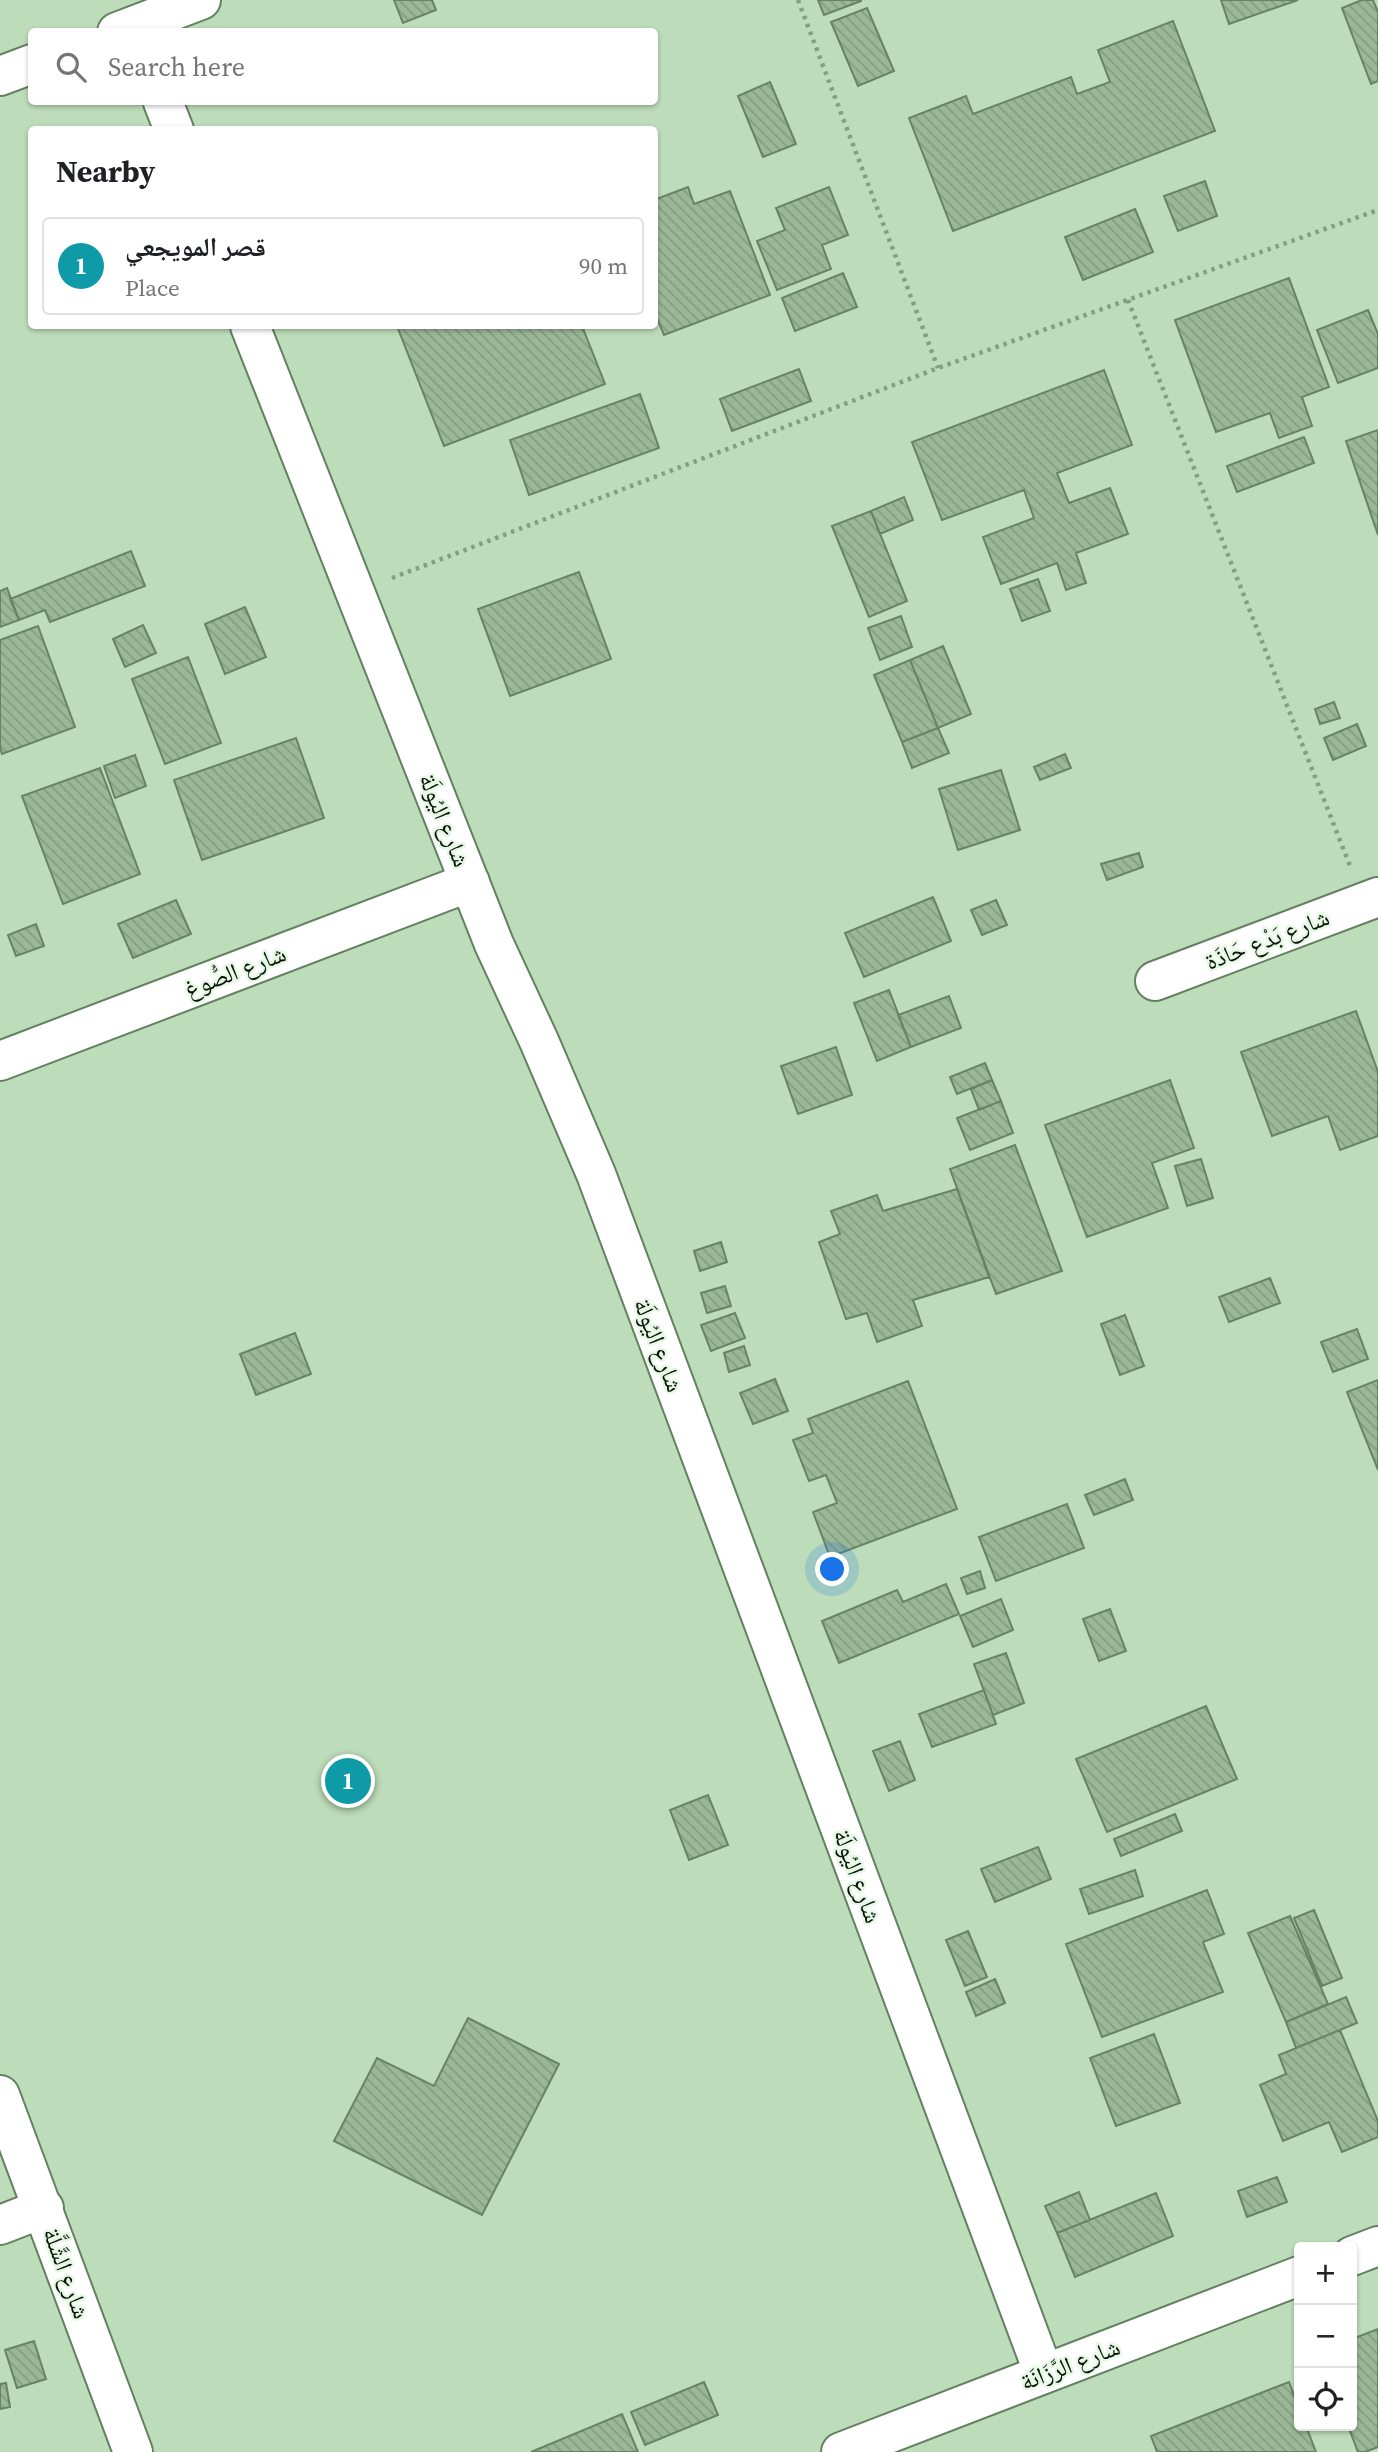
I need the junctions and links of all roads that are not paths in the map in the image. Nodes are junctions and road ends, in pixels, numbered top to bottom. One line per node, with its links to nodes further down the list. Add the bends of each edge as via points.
1 (201, 0): 2 (street)
2 (127, 22)
3 (28, 66): 4 (street)
4 (0, 76)
5 (164, 105): 6 (street)
6 (172, 126)
7 (251, 329): 8 (street, شارع اليُولَة)
8 (470, 882): 11 (street, شارع الصُّوغ); 18 (street, شارع اليُولَة, via 596,1174)
9 (1371, 900): 10 (street, شارع بَدْع حَاذَة)
10 (1155, 981)
11 (0, 1061)
12 (0, 2095): 13 (street, شارع الشَّلَّة)
13 (44, 2208): 14 (street); 19 (street, شارع الشَّلَّة)
14 (0, 2225)
15 (1378, 2246): 16 (street)
16 (1357, 2254)
17 (1294, 2278): 18 (street, شارع الرَّزَانَة)
18 (1044, 2374): 20 (street, شارع الرَّزَانَة)
19 (133, 2452)
20 (841, 2452)

